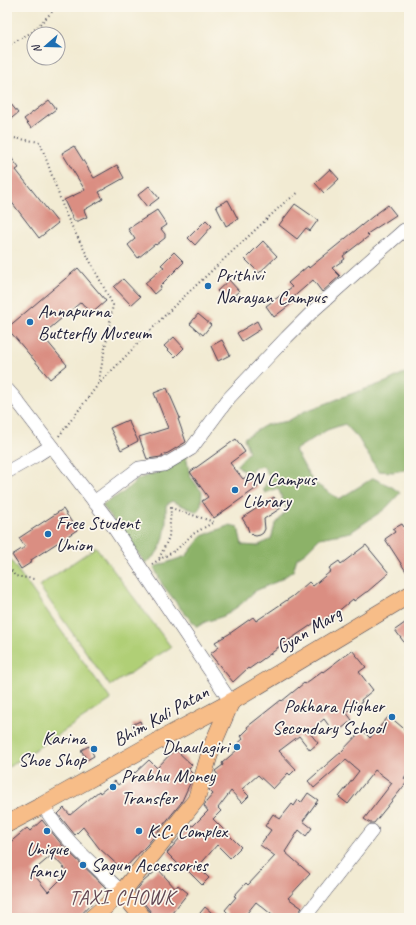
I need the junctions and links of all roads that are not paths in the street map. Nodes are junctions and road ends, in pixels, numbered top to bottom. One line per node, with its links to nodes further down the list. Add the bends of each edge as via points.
1 (404, 230): 5 (street, via 287,337 230,398 191,449 164,465 139,468)
2 (7, 389): 3 (street)
3 (51, 446): 4 (street); 5 (street)
4 (7, 472)
5 (94, 502): 7 (street)
6 (409, 595): 7 (main road, Gyan Marg)
7 (231, 702): 8 (main road, Bhim Kali Patan, via 154,743); 12 (main road, Bhim Kali Patan, via 212,746 196,800)
8 (45, 807): 9 (main road, Bhim Kali Patan); 10 (street); 12 (street, via 57,827)
9 (7, 824)
10 (7, 829)
11 (372, 831): 16 (street)
12 (119, 895): 13 (main road, Bhim Kali Patan); 14 (street); 15 (main road)
13 (92, 918)
14 (137, 918)
15 (143, 918)
16 (304, 918)

